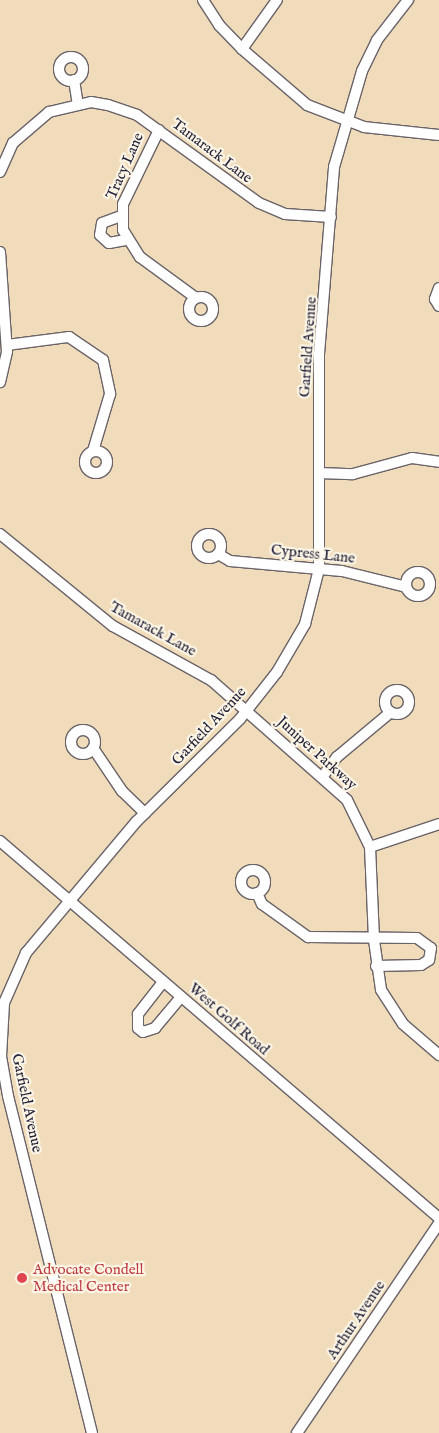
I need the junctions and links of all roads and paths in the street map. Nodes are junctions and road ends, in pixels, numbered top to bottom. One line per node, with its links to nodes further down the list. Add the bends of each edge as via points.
1 (203, 0): 4 (street, via 218,25)
2 (278, 0): 4 (street)
3 (408, 0): 7 (street, Garfield Avenue, via 378,40)
4 (242, 49): 7 (street, via 307,105)
5 (74, 80): 6 (street)
6 (78, 105): 8 (street, Tamarack Lane, via 124,109); 10 (street, Tamarack Lane, via 37,120 13,143)
7 (345, 121): 9 (street); 12 (street, Garfield Avenue, via 334,167)
8 (159, 130): 11 (street, Tracy Lane); 12 (street, Tamarack Lane, via 259,204 285,214)
9 (439, 136)
10 (0, 172)
11 (121, 216): 13 (street, Tracy Lane); 13 (street, Tracy Lane, via 102,223 100,235 109,243)
12 (331, 217): 23 (street, Garfield Avenue, via 320,354)
13 (126, 240): 17 (street, Tracy Lane, via 140,257)
14 (0, 259): 15 (street)
15 (1, 288): 19 (street)
16 (439, 288): 18 (street, via 435,299)
17 (196, 298)
18 (439, 306)
19 (7, 345): 20 (street); 21 (street, via 70,337 103,360 110,394)
20 (0, 382)
21 (93, 451)
22 (439, 462): 23 (street, via 412,458 353,474)
23 (319, 473): 26 (street, Garfield Avenue)
24 (0, 534): 28 (street, Tamarack Lane, via 98,616 190,665)
25 (218, 554): 26 (street, Cypress Lane, via 230,561)
26 (319, 569): 27 (street, Cypress Lane); 28 (street, Garfield Avenue, via 305,624)
27 (406, 587)
28 (247, 711): 31 (street, Juniper Parkway); 32 (street, Garfield Avenue)
29 (391, 712): 31 (street, via 337,757)
30 (93, 748): 32 (street, via 122,791)
31 (322, 776): 35 (street, Juniper Parkway, via 357,815)
32 (146, 812): 37 (street, Garfield Avenue)
33 (439, 824): 35 (street)
34 (0, 841): 37 (street, West Golf Road)
35 (370, 847): 38 (street, Juniper Parkway)
36 (257, 893): 38 (street, via 262,904 308,937)
37 (68, 901): 40 (street, West Golf Road); 45 (street, Garfield Avenue, via 15,973 4,1003 1,1057)
38 (374, 940): 39 (street, Juniper Parkway); 39 (street, via 422,939 432,952 421,964)
39 (376, 966): 42 (street, Juniper Parkway, via 392,1010)
40 (163, 982): 41 (street, West Golf Road); 41 (street, via 138,1014 138,1028 143,1032 155,1028)
41 (181, 997): 43 (street, West Golf Road)
42 (439, 1055)
43 (439, 1218)
44 (439, 1224): 46 (street, Arthur Avenue)
45 (92, 1433)
46 (297, 1433)

